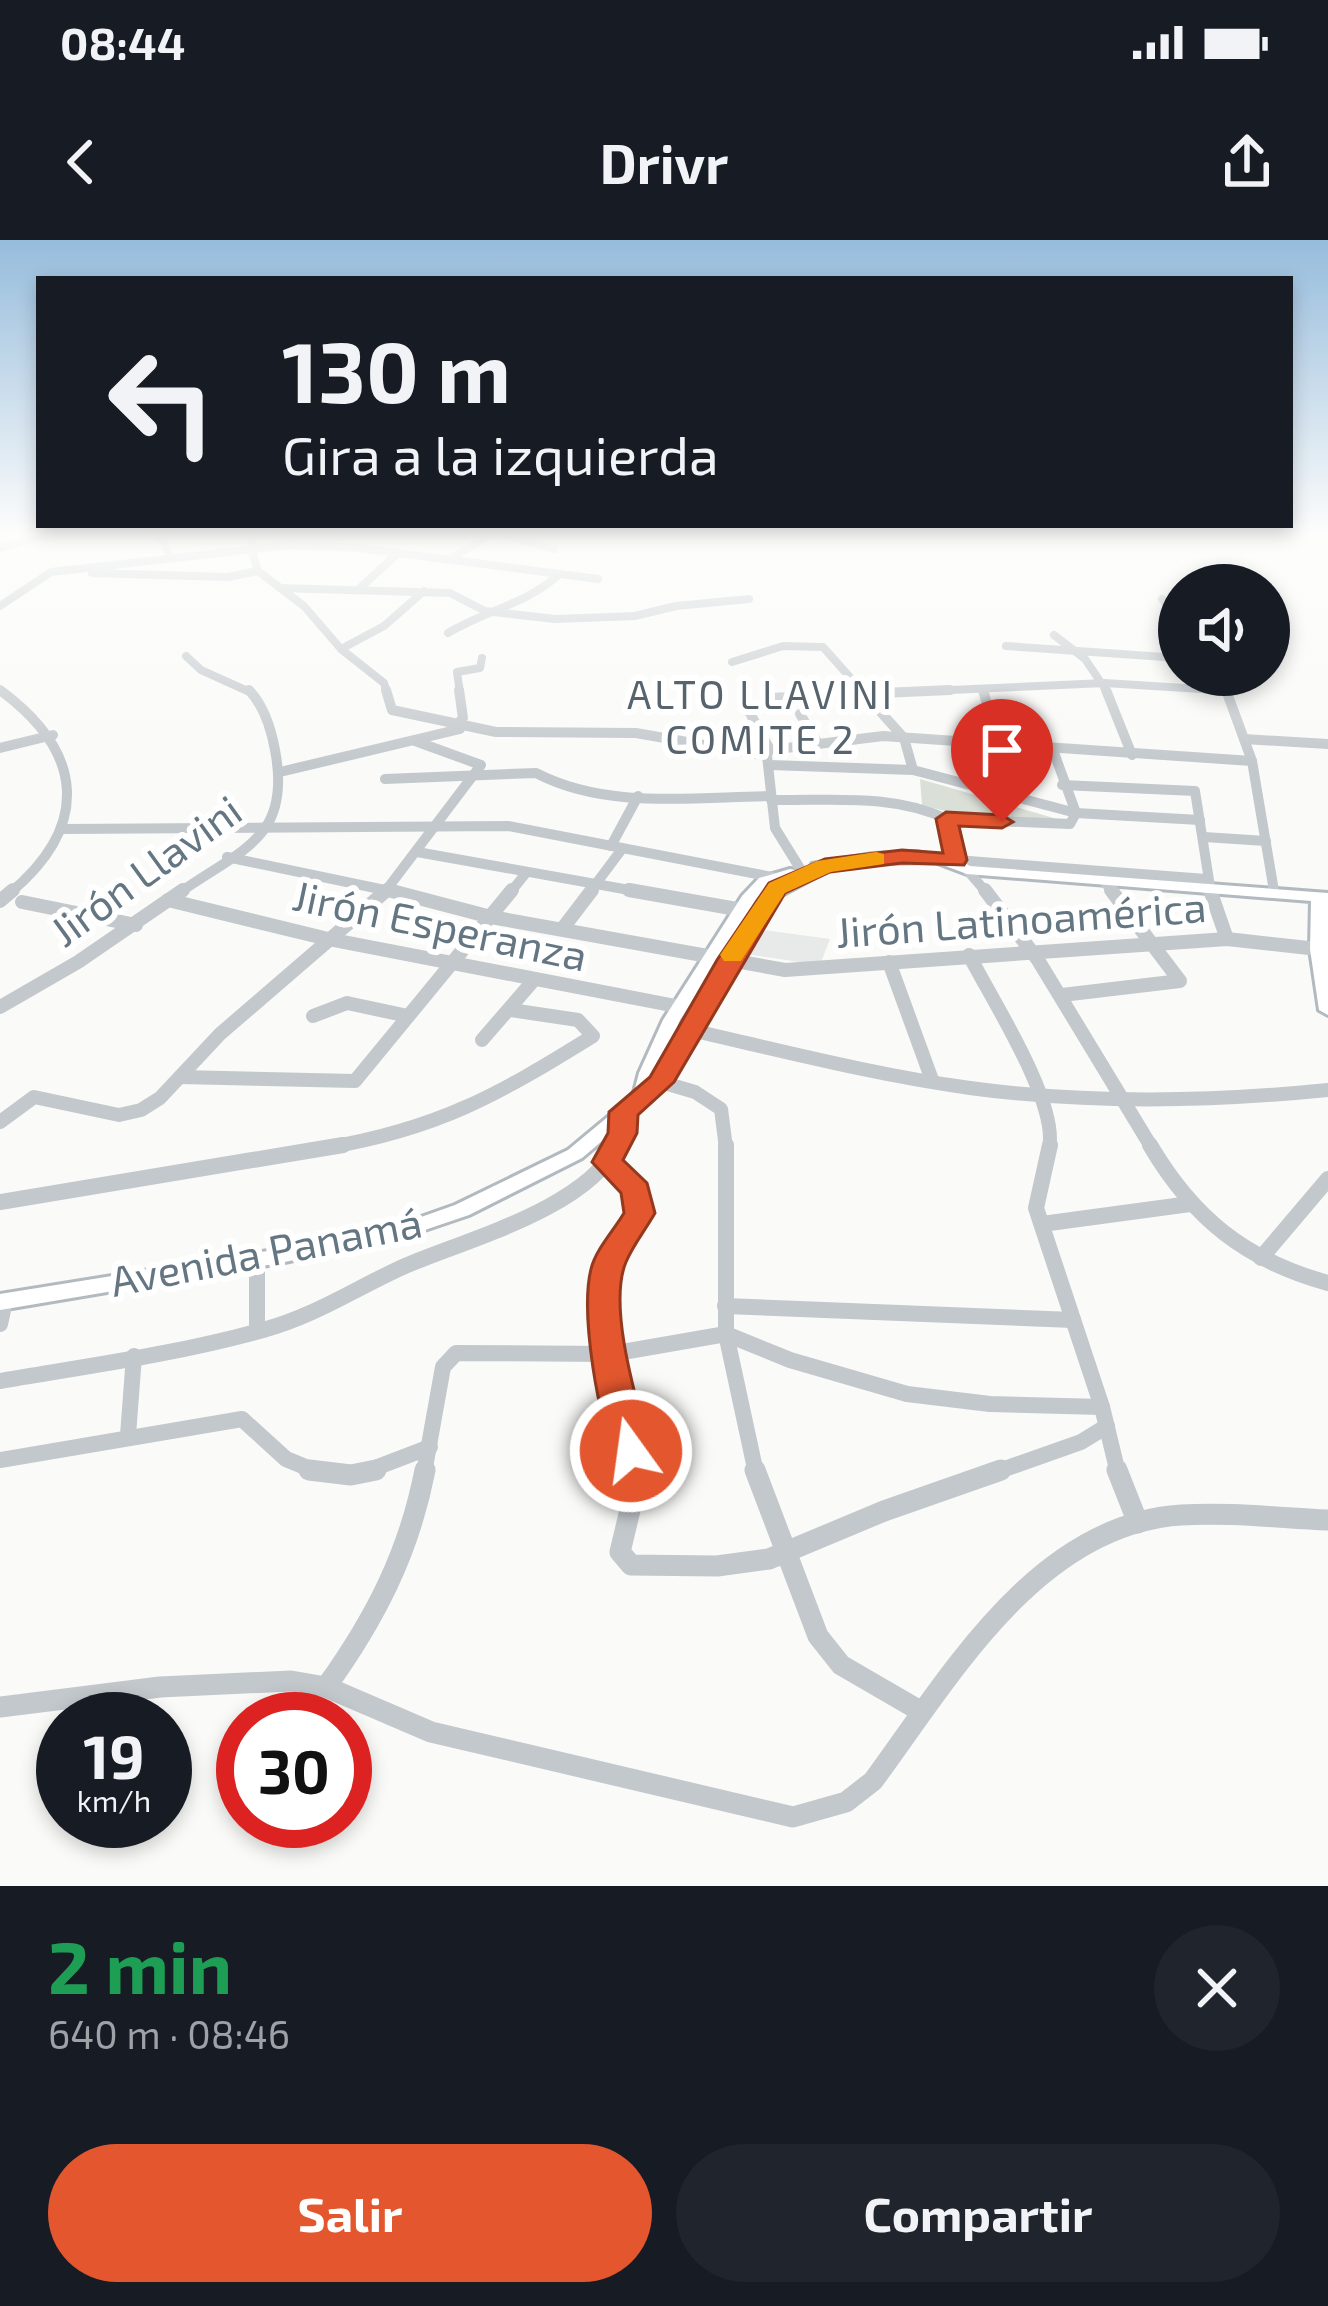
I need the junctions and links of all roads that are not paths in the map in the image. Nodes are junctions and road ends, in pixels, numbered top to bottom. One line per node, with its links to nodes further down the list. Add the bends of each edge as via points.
1 (309, 612): 9 (street)
2 (400, 612): 9 (street)
3 (483, 612): 6 (street)
4 (492, 612): 5 (street, via 567,620)
5 (652, 612)
6 (448, 633)
7 (1054, 635): 10 (street)
8 (1006, 646): 10 (street)
9 (341, 649): 25 (street, via 384,683 391,709)
10 (1082, 652): 12 (street); 15 (street)
11 (186, 656): 42 (street, Jirón Llavini, via 195,670 257,698)
12 (1158, 657)
13 (482, 658): 25 (street, via 480,668 457,672)
14 (732, 662): 19 (street, via 816,645)
15 (1105, 682): 16 (street); 18 (street); 38 (street)
16 (1158, 686)
17 (0, 689): 26 (street)
18 (983, 689): 19 (street); 33 (street)
19 (867, 692): 22 (street); 27 (street)
20 (1218, 696): 28 (street, via 1228,725)
21 (1227, 696): 28 (street)
22 (770, 698)
23 (745, 704): 35 (street)
24 (800, 714): 30 (street)
25 (461, 726): 29 (street); 37 (street, via 636,733)
26 (53, 735): 34 (street); 54 (street, via 66,788)
27 (904, 738): 30 (street); 31 (street); 41 (street)
28 (1244, 739): 32 (street); 39 (street)
29 (415, 741): 42 (street); 43 (street, via 477,761)
30 (817, 742): 35 (street)
31 (979, 744): 33 (street); 46 (street)
32 (1328, 744)
33 (999, 745): 36 (street)
34 (0, 748)
35 (769, 748): 37 (street)
36 (1053, 750): 38 (street); 45 (street)
37 (750, 754): 40 (street, via 767,756)
38 (1132, 754): 39 (street)
39 (1252, 761): 55 (street)
40 (770, 765): 41 (street); 48 (street)
41 (913, 770): 46 (street)
42 (280, 772): 51 (street, Jirón Llavini)
43 (468, 778): 44 (street); 47 (street, via 536,773 555,786); 53 (street)
44 (386, 779)
45 (1062, 785): 49 (street); 52 (street, via 1190,789 1198,793)
46 (986, 788): 49 (street)
47 (638, 796): 48 (street); 56 (street)
48 (771, 798): 50 (street, via 910,805); 61 (street, via 776,828)
49 (1074, 817): 50 (street, via 1065,825); 52 (street)
50 (946, 819): 59 (street)
51 (269, 826): 53 (street); 54 (street); 58 (street, Jirón Llavini)
52 (1202, 827): 55 (street); 65 (street)
53 (434, 828): 56 (street, via 508,826); 57 (street)
54 (62, 829): 71 (street, via 42,864)
55 (1266, 841): 67 (street)
56 (616, 848): 63 (street); 66 (street)
57 (417, 852): 62 (street); 68 (street)
58 (227, 857): 68 (street, Jirón Latinoamérica); 70 (street, Jirón Llavini)
59 (962, 865): 60 (street, Avenida Panamá, via 902,857); 64 (street, Avenida Panamá); 65 (street, Avenida Panamá); 81 (street)
60 (825, 866): 61 (street, Avenida Panamá); 73 (street, Avenida Panamá, via 777,888)
61 (801, 870): 63 (street, Avenida Panamá)
62 (526, 873): 66 (street); 74 (street)
63 (772, 877): 73 (street, Avenida Panamá)
64 (1102, 878): 65 (street, Avenida Panamá); 79 (street)
65 (1209, 883): 67 (street, Avenida Panamá); 78 (street)
66 (596, 886): 73 (street); 76 (street)
67 (1274, 891): 69 (street, Avenida Panamá)
68 (385, 892): 74 (street, Jirón Latinoamérica); 77 (street)
69 (1324, 897): 80 (street)
70 (168, 900): 75 (street, Jirón Llavini); 77 (street, Jirón Esperanza)
71 (0, 901)
72 (22, 902): 75 (street)
73 (750, 912): 83 (street, Avenida Panamá); 84 (street, Avenida Panamá)
74 (490, 916): 76 (street, Jirón Latinoamérica); 86 (street)
75 (136, 925): 90 (street, Jirón Llavini)
76 (563, 928): 83 (street, Jirón Latinoamérica)
77 (328, 939): 86 (street, Jirón Esperanza); 97 (street)
78 (1227, 939): 79 (street, Jirón Latinoamérica); 80 (street, Jirón Latinoamérica)
79 (1154, 943): 81 (street, Jirón Latinoamérica); 88 (street, via 1179,977 1167,986)
80 (1318, 949): 89 (street)
81 (1030, 952): 82 (street, Jirón Latinoamérica); 88 (street)
82 (969, 955): 85 (street, Jirón Latinoamérica); 101 (street)
83 (711, 956): 84 (street, Jirón Latinoamérica); 91 (street, Avenida Panamá)
84 (730, 960): 85 (street, Jirón Latinoamérica, via 785,970); 95 (street, Avenida Panamá)
85 (889, 962): 98 (street)
86 (452, 964): 87 (street, Jirón Esperanza); 94 (street)
87 (533, 980): 91 (street, Jirón Esperanza); 92 (street)
88 (1062, 995): 102 (street)
89 (1327, 1004)
90 (0, 1007)
91 (681, 1007): 95 (street, Jirón Esperanza); 103 (street, Avenida Panamá)
92 (511, 1010): 96 (street); 108 (street, via 578,1020 592,1036 491,1099 422,1127)
93 (313, 1016): 94 (street, via 345,1001)
94 (408, 1016): 97 (street, via 356,1081)
95 (695, 1023): 98 (street, Jirón Esperanza, via 833,1064); 99 (street, Avenida Panamá)
96 (482, 1040)
97 (180, 1077): 105 (street, via 129,1114 41,1096)
98 (932, 1080): 101 (street, Jirón Esperanza)
99 (661, 1082): 103 (street, Avenida Panamá); 115 (street, via 721,1109)
100 (1328, 1090): 102 (street, Jirón Esperanza)
101 (1040, 1096): 102 (street, Jirón Esperanza); 110 (street, via 1051,1138 1037,1195)
102 (1120, 1096): 109 (street)
103 (642, 1097): 104 (street, Avenida Panamá)
104 (623, 1112): 106 (street); 112 (street, Avenida Panamá, via 574,1154 462,1210 365,1240)
105 (0, 1122)
106 (607, 1162): 118 (street, via 538,1208 343,1301); 120 (street, via 630,1180 640,1204 608,1265)
107 (1328, 1179): 111 (street)
108 (0, 1202)
109 (1190, 1204): 110 (street); 111 (street)
110 (1042, 1224): 116 (street)
111 (1261, 1258): 113 (street)
112 (257, 1260): 114 (street, Avenida Panamá); 118 (street)
113 (1328, 1283)
114 (2, 1301): 117 (street)
115 (725, 1306): 116 (street); 119 (street)
116 (1073, 1320): 123 (street)
117 (0, 1324)
118 (257, 1331): 121 (street)
119 (726, 1334): 120 (street); 123 (street, via 907,1394); 129 (street, via 758,1484)
120 (610, 1354): 125 (street, via 456,1353 442,1366); 129 (street, via 637,1481 622,1560 717,1566)
121 (134, 1356): 122 (street); 124 (street)
122 (0, 1381)
123 (1104, 1416): 128 (street); 129 (street, via 1081,1442)
124 (128, 1435): 125 (street, via 242,1419 287,1463 341,1479); 126 (street)
125 (430, 1447): 130 (street, via 400,1571)
126 (0, 1460)
127 (1328, 1520): 128 (street, via 1219,1513)
128 (1138, 1523): 132 (street, via 1068,1555 997,1613)
129 (786, 1554): 132 (street, via 806,1614 841,1665)
130 (326, 1687): 131 (street, via 265,1681); 132 (street, via 431,1732 684,1798 793,1817 846,1802 873,1781)
131 (0, 1707)
132 (922, 1712)

